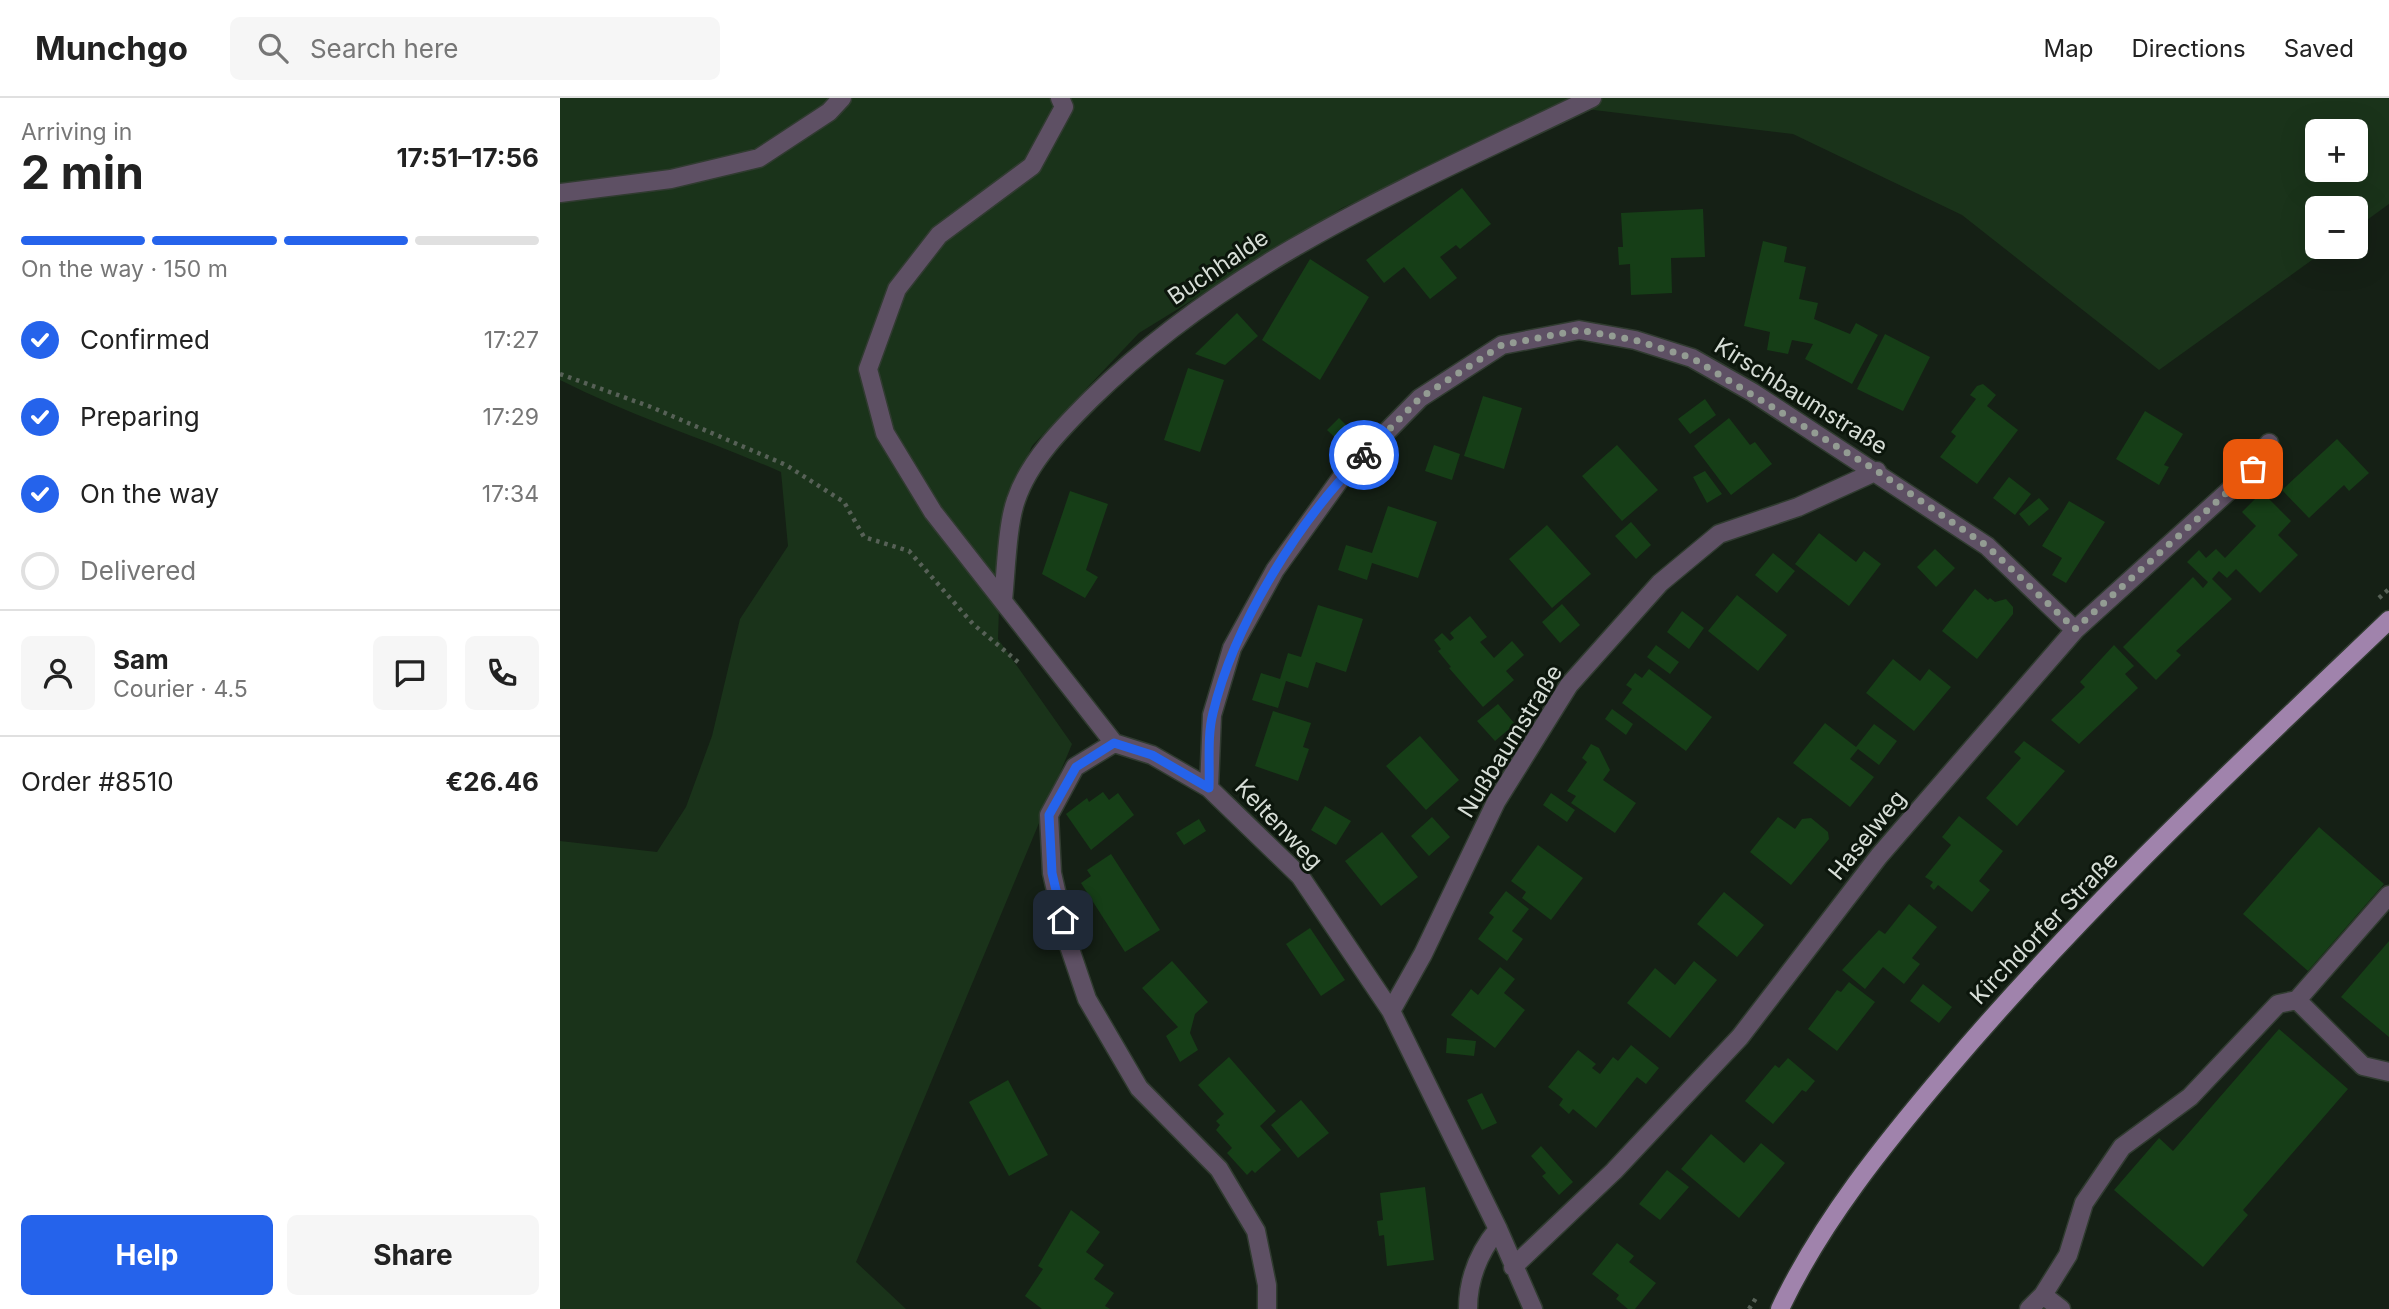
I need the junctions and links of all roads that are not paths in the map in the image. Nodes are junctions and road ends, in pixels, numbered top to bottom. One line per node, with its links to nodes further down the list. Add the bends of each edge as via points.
1 (842, 98): 4 (street, via 829,112 759,158 671,179)
2 (1060, 98): 7 (street, via 1064,107 1032,166 939,235 897,289 868,369 885,433 933,512)
3 (1592, 98): 7 (street, Buchhalde, via 1332,224 1206,300 1127,363 1033,465 1015,501)
4 (560, 193)
5 (2269, 443): 9 (street, Haselweg, via 2253,469)
6 (1877, 471): 9 (street, Kirschbaumstraße, via 1987,546); 11 (street, Kirschbaumstraße, via 1692,358 1635,340 1579,330 1502,345 1420,398 1341,478 1275,570 1232,648 1218,693 1212,715); 14 (street, Nußbaumstraße, via 1798,507 1719,534 1642,603 1569,685 1518,767)
7 (1003, 600): 10 (street)
8 (2389, 620): 22 (main road, Kirchdorfer Straße, via 2237,765 2019,985 1895,1131 1834,1218)
9 (2075, 629): 17 (street, Haselweg, via 1879,856 1740,1037 1614,1171)
10 (1114, 743): 11 (street, Keltenweg, via 1152,755); 19 (street, via 1076,767 1049,815 1052,873 1068,943 1087,999 1139,1088 1219,1169 1256,1231)
11 (1209, 788): 14 (street, Keltenweg, via 1300,876)
12 (2389, 895): 13 (street)
13 (2297, 1000): 15 (street, via 2363,1066); 18 (street, via 2278,1004 2190,1097 2122,1147 2084,1203 2068,1255)
14 (1391, 1012): 16 (street, Keltenweg)
15 (2389, 1072)
16 (1498, 1228): 17 (street, Keltenweg); 20 (street, via 1484,1246 1468,1290)
17 (1513, 1267): 21 (street, Keltenweg)
18 (2043, 1295): 23 (street); 24 (street)
19 (1267, 1309)
20 (1468, 1309)
21 (1533, 1309)
22 (1780, 1309)
23 (2029, 1309)
24 (2061, 1309)

